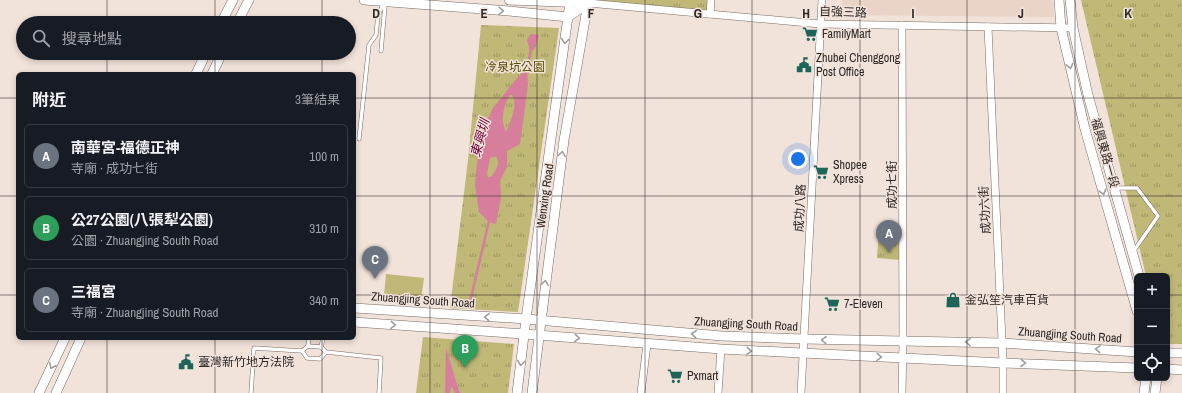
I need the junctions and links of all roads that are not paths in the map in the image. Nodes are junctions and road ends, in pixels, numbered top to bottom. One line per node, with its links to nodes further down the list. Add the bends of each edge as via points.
1 (233, 0): 14 (street)
2 (249, 0): 15 (street)
3 (364, 0): 11 (street)
4 (509, 0): 5 (street, 自強三路)
5 (519, 0): 12 (street, 自強三路)
6 (711, 0): 13 (street)
7 (822, 0): 17 (street, 成功八路)
8 (1059, 0): 20 (street, 福興東路一段)
9 (1070, 0): 21 (street, 福興東路一段)
10 (589, 1): 12 (street, 自強三路); 13 (street, 自強三路); 16 (street); 34 (street, Wenxing Road, one-way to 10, via 564,140)
11 (385, 2): 16 (street, one-way to 16); 22 (lane); 27 (lane, via 378,15 376,34 369,45)
12 (570, 2): 16 (street, Wenxing Road)
13 (710, 14): 17 (street, 自強三路)
14 (225, 16)
15 (241, 16)
16 (568, 17): 33 (street, Wenxing Road, one-way to 33)
17 (820, 24): 18 (street, 自強三路); 42 (street, 成功八路)
18 (902, 25): 19 (street, 自強三路); 43 (street, 成功七街)
19 (988, 27): 20 (street, 自強三路); 44 (street, 成功六街)
20 (1061, 28): 21 (street, 自強三路); 32 (street, 福興東路一段, one-way to 32, via 1085,129)
21 (1073, 28): 28 (street, 福興東路一段, via 1089,99)
22 (381, 51)
23 (203, 60): 25 (street)
24 (219, 60): 26 (street)
25 (197, 72)
26 (213, 72)
27 (359, 139)
28 (1114, 188): 29 (street, 福興東路一段); 29 (lane, via 1137,188 1158,216)
29 (1133, 253): 30 (street, 福興東路一段)
30 (1138, 273)
31 (356, 308): 33 (street, Zhuangjing South Road, one-way to 31)
32 (1137, 309)
33 (526, 319): 34 (street, Zhuangjing South Road); 36 (street, Wenxing Road)
34 (540, 321): 37 (street, Wenxing Road); 42 (street, Zhuangjing South Road, one-way to 34)
35 (356, 322): 36 (street, one-way to 36)
36 (524, 334): 37 (street); 66 (street, Wenxing Road, one-way to 66)
37 (539, 335): 45 (street, one-way to 45); 67 (street, Wenxing Road)
38 (64, 340): 62 (street, one-way to 62)
39 (80, 340): 63 (street)
40 (309, 340): 46 (lane)
41 (323, 340): 47 (lane)
42 (804, 340): 43 (street, Zhuangjing South Road, one-way to 42); 54 (street, 成功八路)
43 (903, 341): 44 (street, Zhuangjing South Road, one-way to 43); 55 (street, 成功七街)
44 (1002, 342): 51 (street, Zhuangjing South Road, one-way to 44); 56 (street, 成功六街)
45 (647, 344): 48 (street); 68 (street)
46 (308, 346): 47 (lane); 49 (lane)
47 (321, 347): 50 (lane)
48 (721, 349): 54 (street, one-way to 54); 69 (street)
49 (302, 351): 50 (lane, via 307,358 320,359); 64 (lane, via 254,348)
50 (326, 352): 65 (lane, via 381,358)
51 (1134, 352)
52 (1170, 353): 53 (street)
53 (1182, 353)
54 (804, 354): 55 (street, one-way to 55); 70 (street, 成功八路)
55 (903, 358): 56 (street); 71 (street, 成功七街)
56 (1003, 363): 57 (street, one-way to 57); 72 (street, 成功六街)
57 (1134, 368)
58 (1170, 369): 59 (street)
59 (1182, 370)
60 (1146, 381): 73 (street)
61 (1157, 381): 74 (street)
62 (39, 393)
63 (56, 393)
64 (251, 393)
65 (379, 393)
66 (517, 393)
67 (532, 393)
68 (641, 393)
69 (718, 393)
70 (801, 393)
71 (902, 393)
72 (1003, 393)
73 (1144, 393)
74 (1155, 393)

